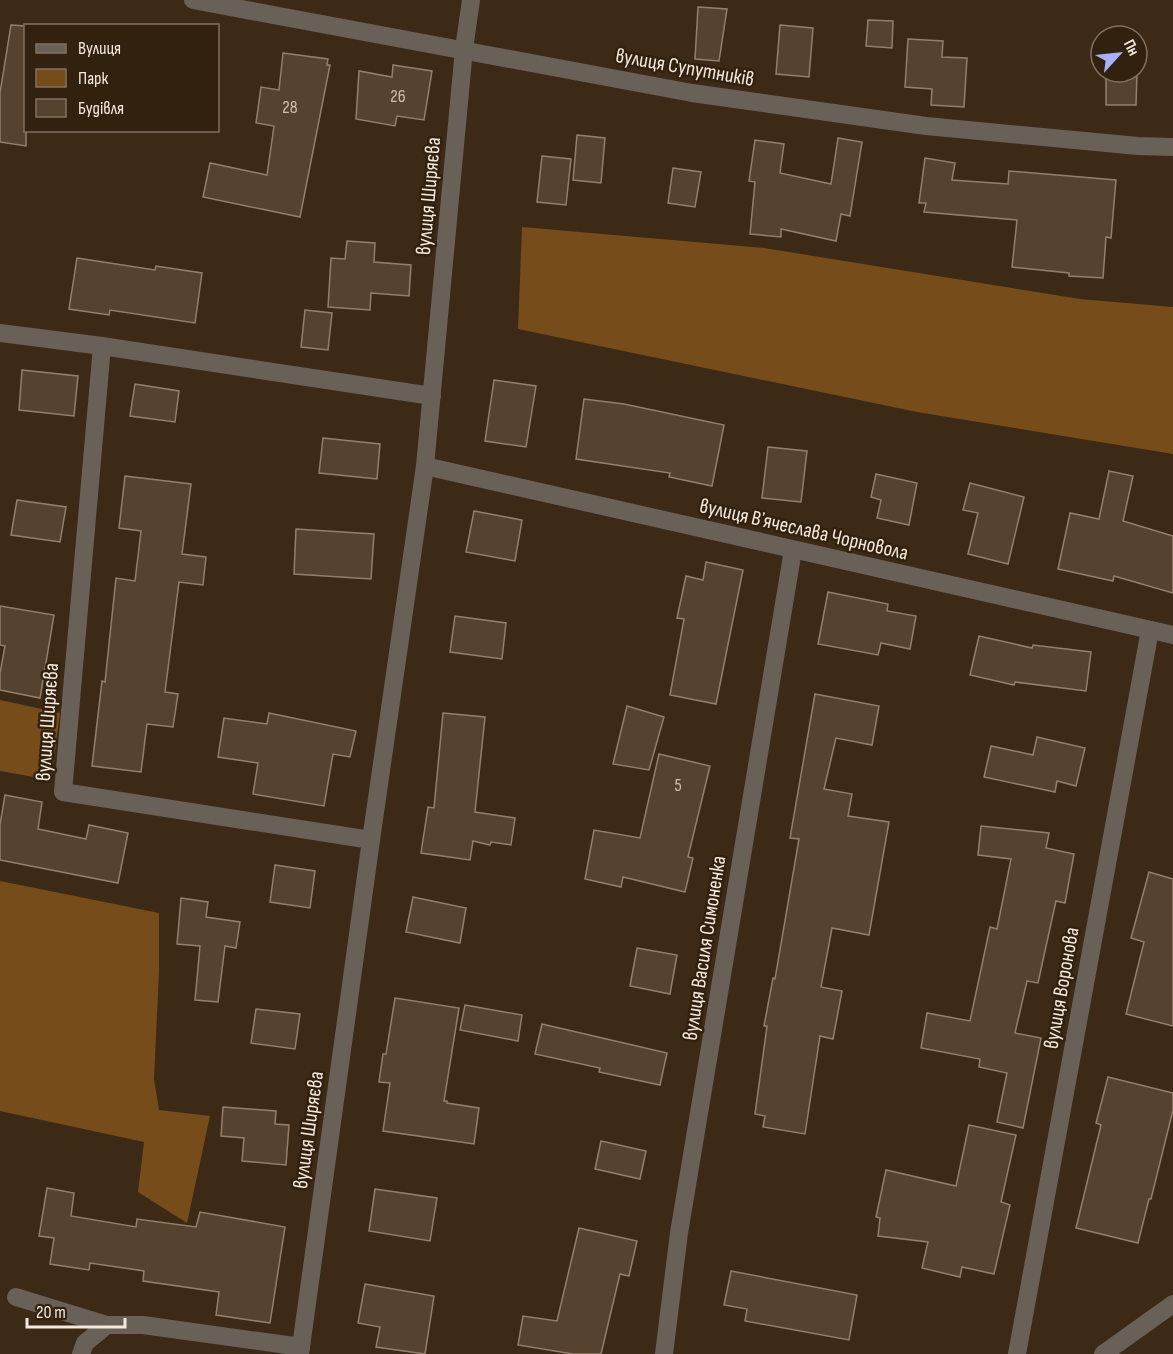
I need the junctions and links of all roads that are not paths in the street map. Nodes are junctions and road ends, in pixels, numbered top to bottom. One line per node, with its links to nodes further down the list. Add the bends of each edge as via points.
1 (193, 0): 3 (street, вулиця Супутників)
2 (471, 0): 3 (street, вулиця Ширяєва)
3 (464, 49): 4 (street, вулиця Супутників, via 692,93 926,126); 7 (street, вулиця Ширяєва)
4 (1173, 147)
5 (0, 333): 6 (street)
6 (102, 346): 7 (street); 12 (street, вулиця Ширяєва, via 63,792)
7 (432, 396): 8 (street, вулиця Ширяєва)
8 (425, 466): 9 (street, вулиця Вʼячеслава Чорновола); 12 (street, вулиця Ширяєва)
9 (793, 550): 10 (street, вулиця Вʼячеслава Чорновола); 18 (street, вулиця Василя Симоненка, via 679,1233)
10 (1150, 630): 11 (street, вулиця Вʼячеслава Чорновола); 19 (street, вулиця Воронова)
11 (1173, 635)
12 (371, 840): 16 (street, вулиця Ширяєва)
13 (16, 1297): 15 (street)
14 (1173, 1304): 20 (street)
15 (107, 1325): 16 (street, via 143,1325); 17 (street, via 85,1343)
16 (301, 1351)
17 (81, 1354)
18 (664, 1354)
19 (1017, 1354)
20 (1103, 1354)

